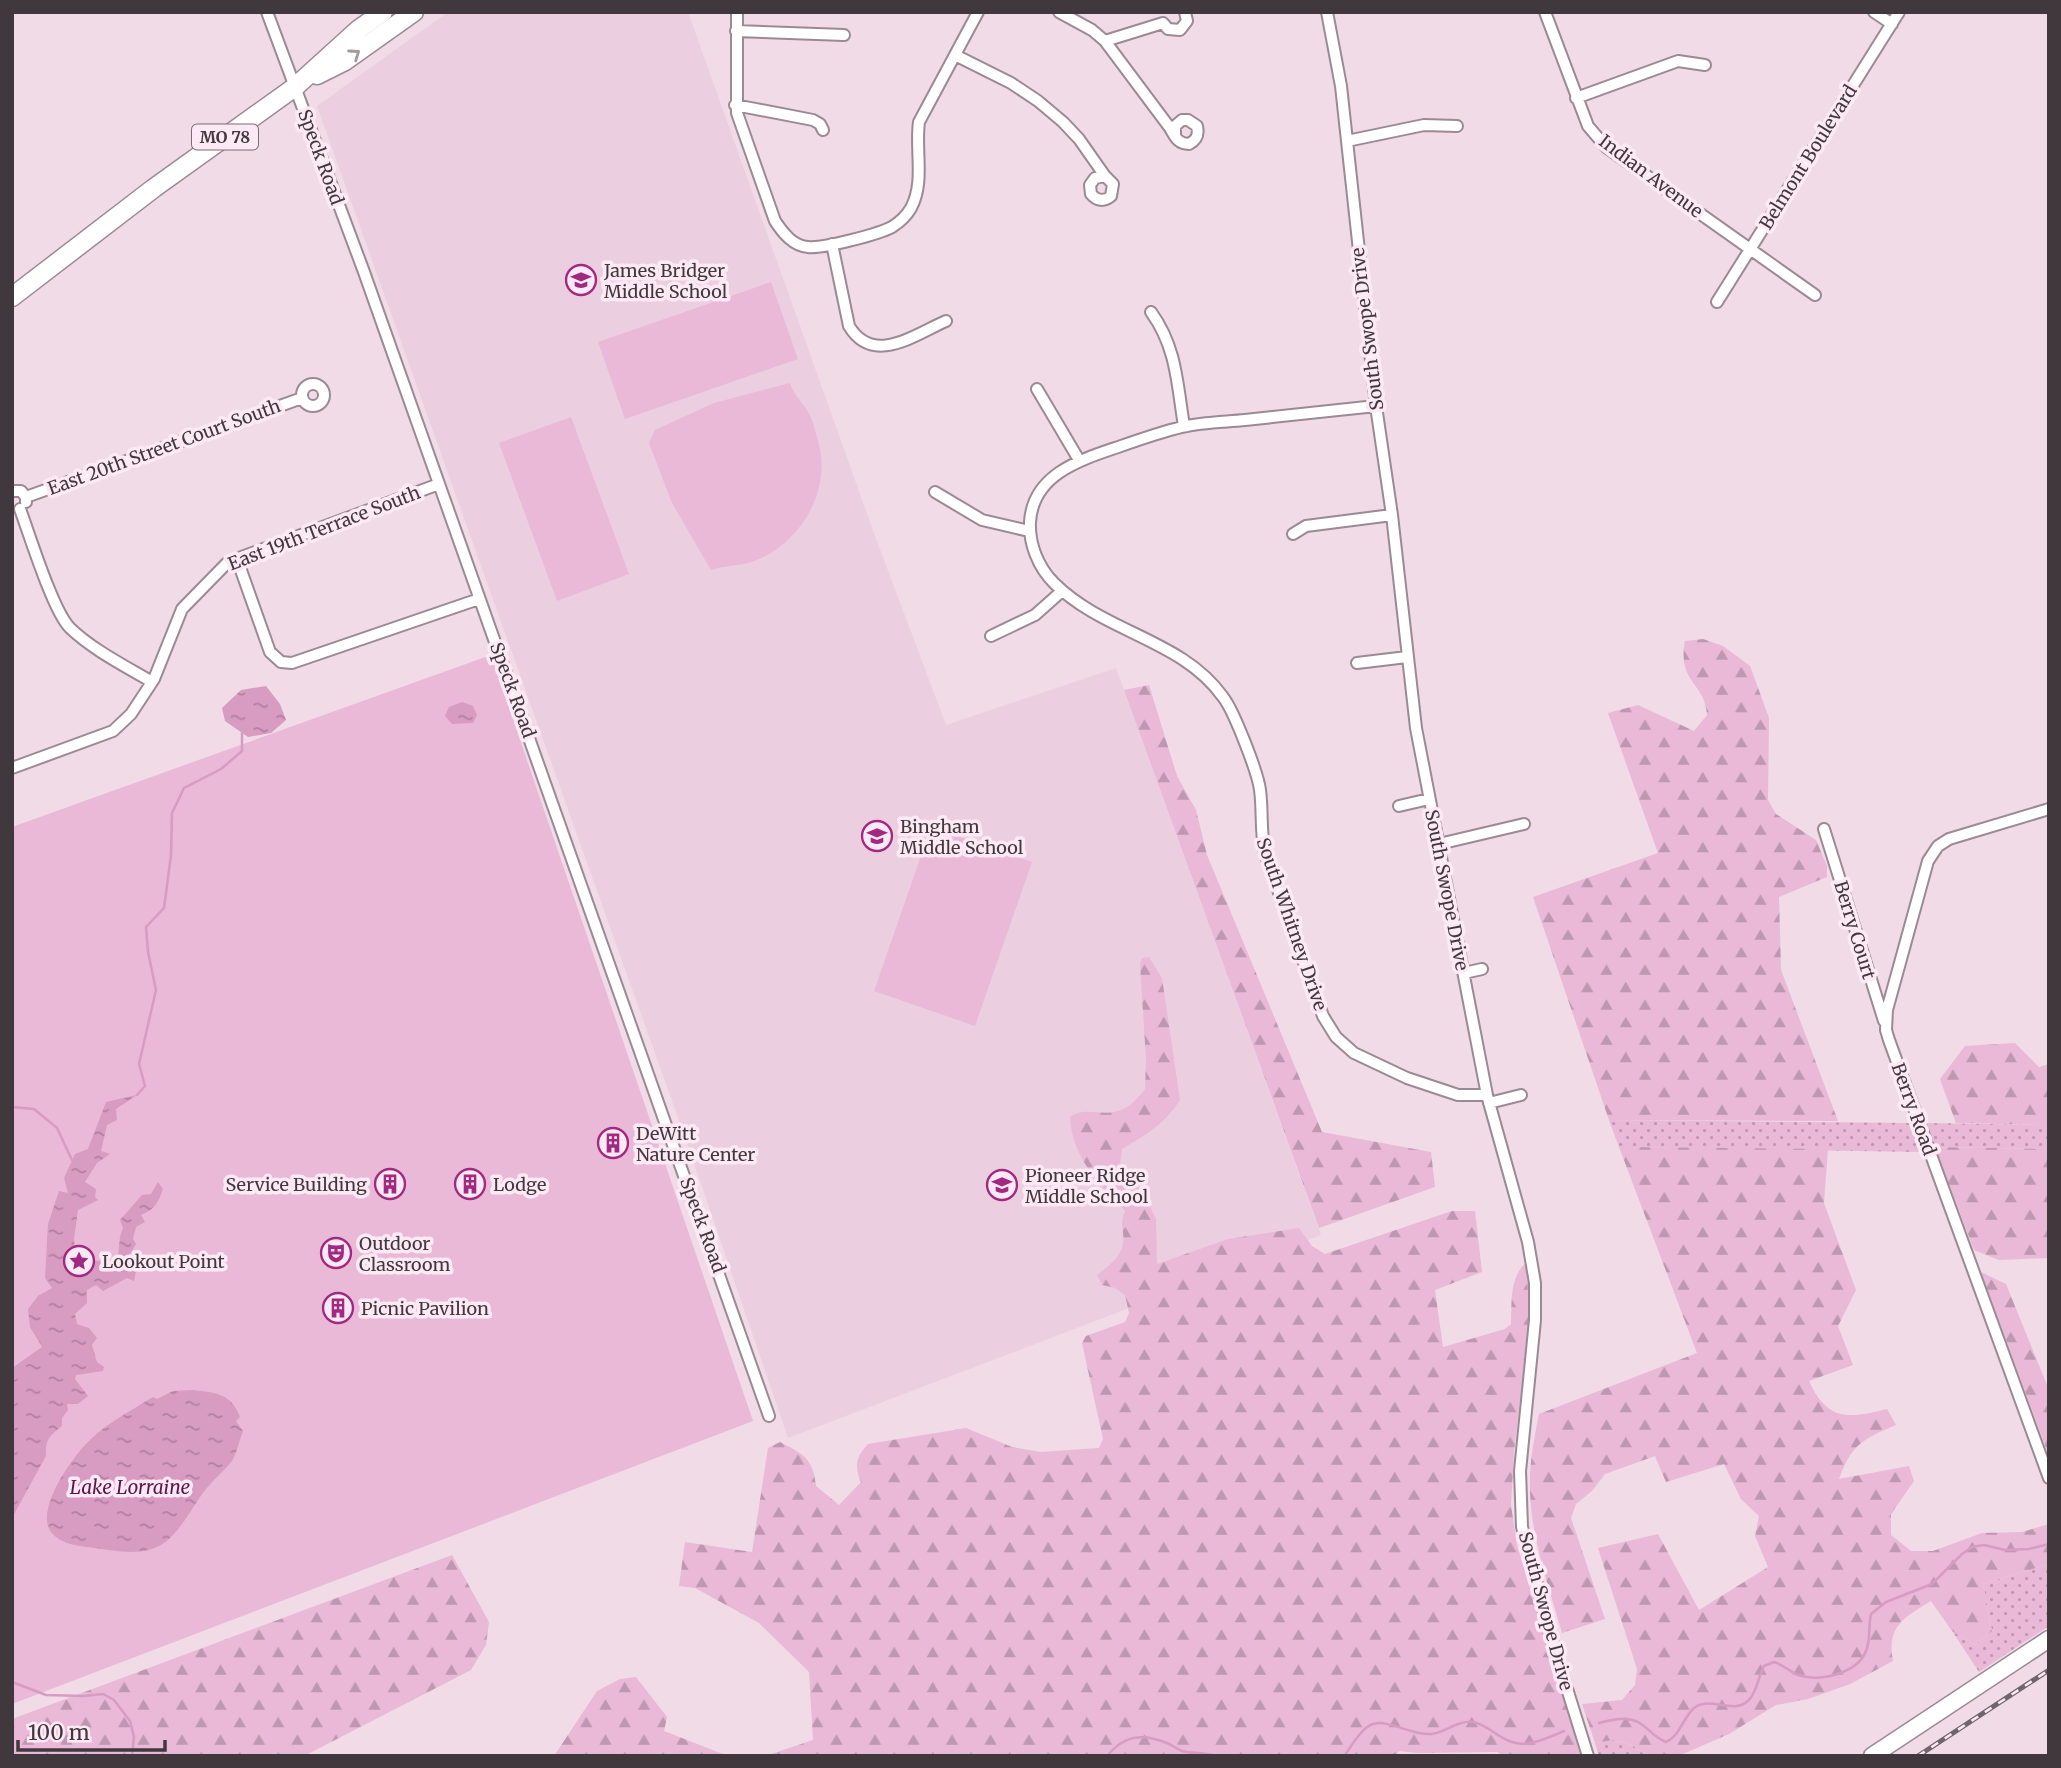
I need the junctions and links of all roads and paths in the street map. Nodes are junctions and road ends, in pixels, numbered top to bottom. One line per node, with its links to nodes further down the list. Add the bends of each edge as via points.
1 (267, 12): 19 (street, Speck Road)
2 (383, 12): 19 (main road, MO 78)
3 (414, 12): 19 (main road, MO 78, one-way to 3, via 345,61)
4 (737, 12): 14 (street)
5 (978, 12): 17 (street)
6 (1059, 12): 16 (street)
7 (1185, 12): 12 (street, via 1187,21 1180,30 1168,29)
8 (1327, 12): 25 (street, South Swope Drive)
9 (1545, 12): 20 (street, Indian Avenue)
10 (1874, 12): 13 (street)
11 (1899, 12): 13 (street, Belmont Boulevard)
12 (1164, 18): 16 (street)
13 (1892, 24): 28 (street, Belmont Boulevard)
14 (736, 31): 15 (street); 21 (street)
15 (844, 34)
16 (1105, 41): 24 (street)
17 (955, 55): 26 (street, via 1011,83 1063,121); 27 (street, via 919,122 919,179 910,210 889,229)
18 (1705, 65): 20 (street, via 1678,61)
19 (295, 87): 30 (main road, MO 78); 39 (street, Speck Road)
20 (1576, 98): 28 (street, Indian Avenue, via 1588,126 1606,146)
21 (736, 105): 23 (street, via 813,121); 27 (street, via 775,222 784,235 808,248)
22 (1457, 126): 25 (street, via 1424,125)
23 (823, 130)
24 (1175, 136)
25 (1347, 141): 36 (street, South Swope Drive)
26 (1105, 176)
27 (831, 244): 33 (street, via 849,326 862,343 890,345)
28 (1750, 249): 29 (street, Indian Avenue); 31 (street, Belmont Boulevard)
29 (1815, 295)
30 (12, 297)
31 (1717, 302)
32 (1151, 312): 37 (street, via 1172,350)
33 (946, 321)
34 (1037, 389): 38 (street)
35 (302, 398): 42 (street, East 20th Street Court South)
36 (1376, 406): 37 (street); 44 (street, South Swope Drive)
37 (1184, 426): 38 (street)
38 (1079, 460): 45 (street, via 1054,476 1039,493 1030,515)
39 (439, 484): 47 (street, East 19th Terrace South); 49 (street, Speck Road)
40 (12, 491): 42 (street, East 20th Street Court South, via 21,491)
41 (935, 492): 45 (street, via 982,520)
42 (26, 497): 43 (street, East 20th Street Court South, via 24,506)
43 (16, 509): 53 (street, via 69,627)
44 (1392, 515): 46 (street, via 1306,526); 51 (street, South Swope Drive)
45 (1030, 531): 48 (street, South Whitney Drive, via 1035,555)
46 (1293, 534)
47 (237, 559): 49 (street, via 270,652 281,662 292,663); 53 (street, East 19th Terrace South, via 218,570 182,608)
48 (1062, 590): 50 (street, via 1035,615); 65 (street, South Whitney Drive, via 1074,603 1186,659 1226,700 1260,789 1265,853 1322,1016 1336,1037 1354,1053 1407,1077 1458,1095)
49 (479, 598): 66 (street, Speck Road)
50 (991, 636)
51 (1407, 657): 52 (street); 55 (street, South Swope Drive)
52 (1357, 663)
53 (152, 682): 54 (street, East 19th Terrace South, via 113,731)
54 (12, 768)
55 (1429, 799): 56 (street); 60 (street, South Swope Drive)
56 (1399, 806)
57 (2049, 809): 63 (street, Berry Road, via 1938,846 1928,861 1887,1010)
58 (1524, 824): 60 (street)
59 (1824, 829): 63 (street, Berry Court)
60 (1439, 844): 62 (street, South Swope Drive)
61 (1482, 969): 62 (street)
62 (1464, 973): 65 (street, South Swope Drive)
63 (1886, 1030): 67 (street, Berry Road)
64 (1521, 1095): 65 (street, South Whitney Drive)
65 (1488, 1099): 69 (street, South Swope Drive, via 1535,1283 1520,1471 1522,1527)
66 (769, 1416)
67 (2049, 1478)
68 (2049, 1639): 70 (main road)
69 (1588, 1756)
70 (1872, 1756)

